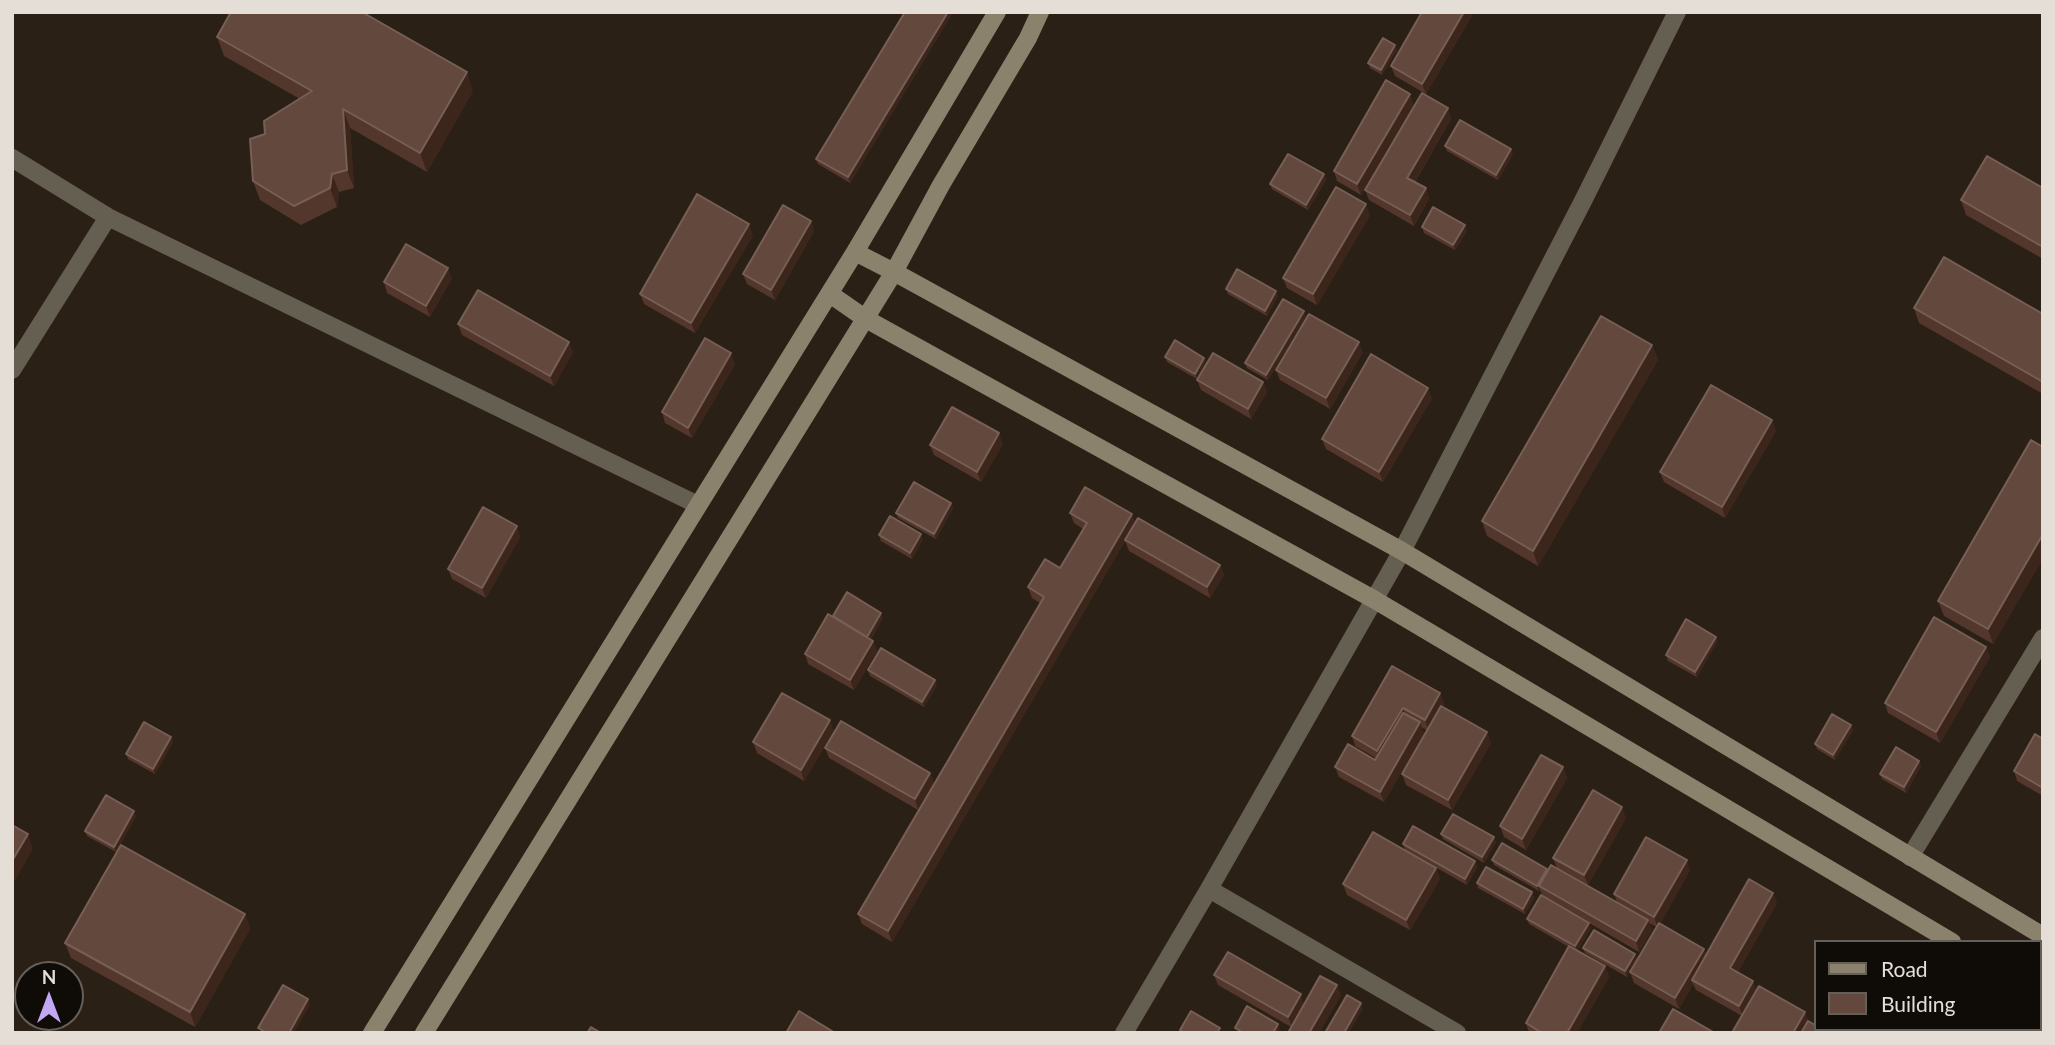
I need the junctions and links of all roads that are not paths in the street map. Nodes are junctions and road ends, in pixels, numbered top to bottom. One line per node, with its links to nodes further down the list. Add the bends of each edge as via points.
1 (997, 12): 6 (street)
2 (1040, 12): 7 (street)
3 (1677, 12): 12 (street)
4 (12, 158): 5 (street)
5 (108, 217): 10 (street); 11 (street)
6 (855, 252): 7 (street); 8 (street)
7 (894, 272): 9 (street); 12 (street)
8 (830, 294): 9 (street); 11 (street)
9 (866, 319): 13 (street); 20 (street)
10 (12, 370)
11 (698, 505): 19 (street)
12 (1402, 551): 13 (street); 15 (street)
13 (1375, 600): 16 (street); 18 (street)
14 (2043, 638): 15 (street)
15 (1910, 858): 17 (street)
16 (1209, 889): 21 (street); 22 (street)
17 (2043, 936)
18 (1949, 940)
19 (372, 1033)
20 (424, 1033)
21 (1124, 1033)
22 (1457, 1033)

